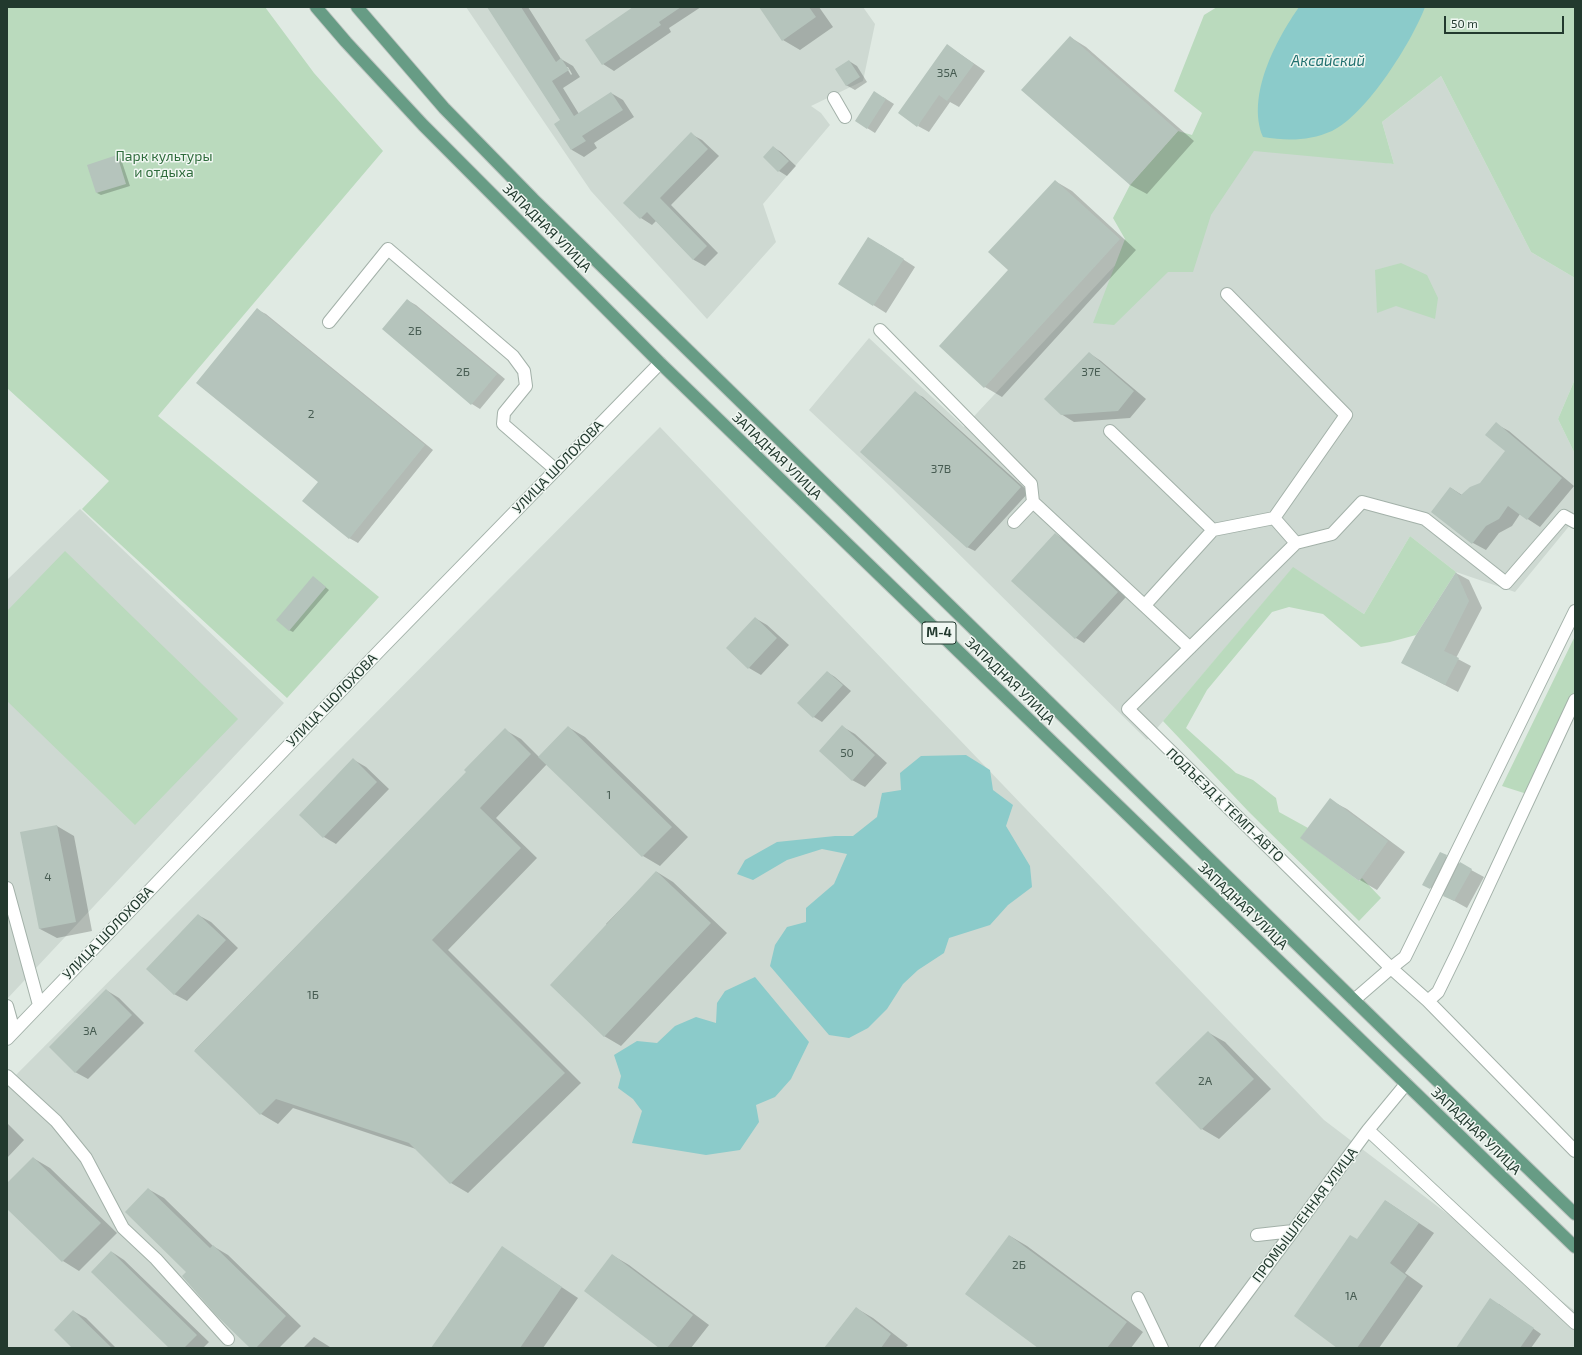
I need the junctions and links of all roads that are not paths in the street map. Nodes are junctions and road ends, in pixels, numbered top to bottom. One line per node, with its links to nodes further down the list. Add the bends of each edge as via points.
1 (316, 7): 8 (main road, ЗАПАДНАЯ УЛИЦА / М-4, via 429,131)
2 (357, 7): 23 (main road, ЗАПАДНАЯ УЛИЦА / М-4, via 444,108 533,199)
3 (834, 98): 4 (street)
4 (845, 117)
5 (1227, 294): 12 (street, via 1346,415)
6 (329, 322): 10 (street, via 388,248 513,356 524,371 526,386 504,413 503,424)
7 (880, 330): 11 (street, via 1031,484)
8 (660, 363): 10 (street, УЛИЦА ШОЛОХОВА); 29 (main road, ЗАПАДНАЯ УЛИЦА / М-4)
9 (1110, 431): 15 (street)
10 (556, 470): 25 (street, УЛИЦА ШОЛОХОВА)
11 (1033, 502): 13 (street); 17 (street)
12 (1274, 518): 15 (street); 16 (street)
13 (1014, 522)
14 (1575, 522): 16 (street, via 1564,516 1506,583 1425,519 1362,502 1332,534)
15 (1213, 530): 17 (street)
16 (1296, 543): 19 (street, ПОДЪЕЗД К ТЕМП-АВТО)
17 (1145, 605): 19 (street)
18 (1575, 611): 22 (street, via 1405,956)
19 (1190, 648): 22 (street, ПОДЪЕЗД К ТЕМП-АВТО, via 1128,710)
20 (1575, 700): 24 (street, via 1438,992)
21 (7, 888): 25 (street)
22 (1391, 968): 23 (street); 24 (street)
23 (1354, 1000): 32 (main road, ЗАПАДНАЯ УЛИЦА / М-4)
24 (1428, 1001): 31 (street)
25 (39, 1005): 27 (street, УЛИЦА ШОЛОХОВА)
26 (7, 1006): 27 (street)
27 (10, 1035)
28 (7, 1076): 38 (street, via 56,1121 86,1158 123,1228 156,1259)
29 (1406, 1084): 30 (street, ПРОМЫШЛЕННАЯ УЛИЦА); 35 (main road, ЗАПАДНАЯ УЛИЦА / М-4)
30 (1368, 1130): 33 (street, ПРОМЫШЛЕННАЯ УЛИЦА); 37 (street)
31 (1575, 1151)
32 (1575, 1214)
33 (1293, 1231): 34 (street); 40 (street, ПРОМЫШЛЕННАЯ УЛИЦА)
34 (1257, 1235)
35 (1575, 1247)
36 (1138, 1298): 39 (street)
37 (1575, 1323)
38 (228, 1339)
39 (1162, 1348)
40 (1206, 1348)

